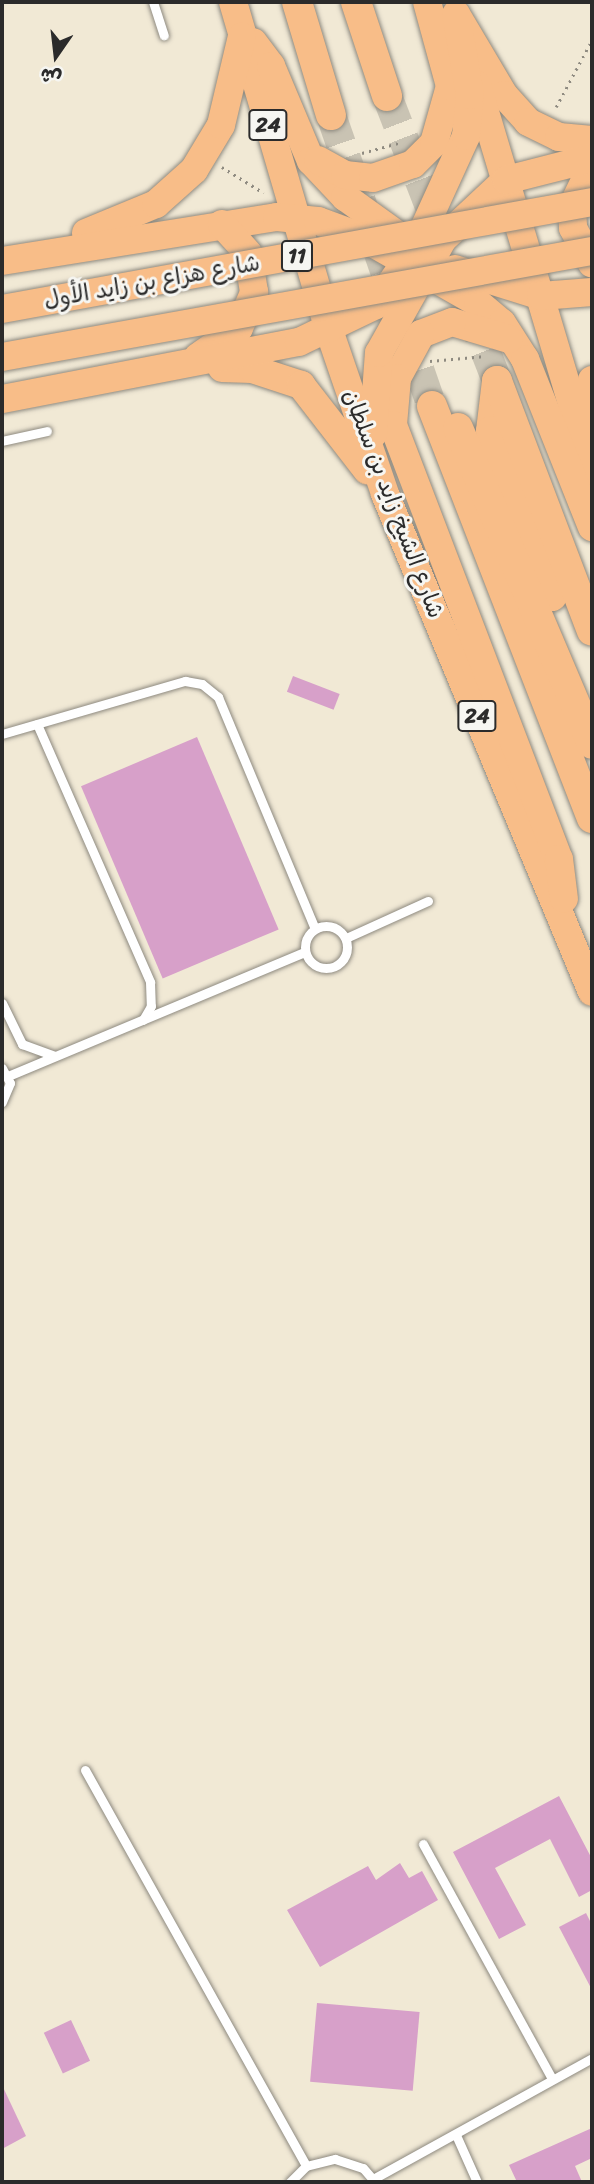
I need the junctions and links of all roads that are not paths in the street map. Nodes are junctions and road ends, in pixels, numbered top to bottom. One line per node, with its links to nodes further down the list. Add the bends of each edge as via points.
1 (153, 2): 8 (lane)
2 (233, 2): 7 (main road, شارع الشيخ زايد بن سلطان / 24)
3 (297, 2): 10 (highway)
4 (356, 2): 9 (highway)
5 (427, 2): 12 (main road, via 450,86 444,126 429,149 400,171 359,178 332,170)
6 (454, 8): 11 (main road, via 504,95 528,122 559,137); 15 (main road); 21 (main road, via 469,122)
7 (242, 33): 12 (main road, via 271,66); 17 (main road, شارع الشيخ زايد بن سلطان / 24); 20 (main road, via 221,125 182,182 141,212)
8 (164, 35)
9 (387, 96)
10 (331, 116)
11 (592, 140)
12 (302, 147): 21 (main road, via 345,197)
13 (592, 158): 15 (main road)
14 (592, 166): 22 (main road, via 572,206 573,228)
15 (506, 180): 21 (main road); 24 (main road)
16 (592, 202): 25 (main road, شارع هزاع بن زايد الأول / 11, bridge)
17 (294, 216): 18 (main road); 21 (main road); 26 (main road, شارع الشيخ زايد بن سلطان / 24)
18 (222, 224): 20 (main road); 29 (main road, via 248,253 255,279 251,305 229,337)
19 (592, 251): 27 (main road, شارع هزاع بن زايد الأول / 11, bridge)
20 (13, 258)
21 (418, 259): 24 (main road); 26 (main road, via 376,306); 28 (main road, via 478,303); 36 (main road, via 374,379 373,436)
22 (592, 263)
23 (592, 292): 24 (main road)
24 (541, 296): 35 (main road)
25 (2, 309)
26 (330, 333): 29 (main road); 36 (main road, شارع الشيخ زايد بن سلطان / 24)
27 (2, 357)
28 (502, 359): 37 (main road); 38 (highway); 39 (highway, via 490,410 494,441); 47 (main road, via 452,322 421,334 397,378 393,425 559,859)
29 (184, 366): 31 (main road); 36 (main road, via 252,369 301,385)
30 (592, 380): 32 (main road)
31 (2, 399)
32 (592, 402)
33 (47, 431): 34 (lane)
34 (2, 441)
35 (592, 471)
36 (385, 494): 47 (main road, شارع الشيخ زايد بن سلطان / 24)
37 (592, 527)
38 (592, 631)
39 (592, 696)
40 (37, 724): 41 (lane); 45 (lane, via 185,681 211,690); 51 (lane, via 150,982 151,1006)
41 (2, 734)
42 (592, 744): 43 (highway, via 464,438 432,405)
43 (592, 818)
44 (428, 901): 46 (lane)
45 (315, 929): 46 (lane, via 336,928); 48 (lane)
46 (346, 938): 48 (lane, via 344,959 332,968 313,964)
47 (570, 938): 49 (main road, شارع الشيخ زايد بن سلطان / 24)
48 (305, 952): 51 (lane)
49 (592, 992)
50 (2, 1003): 52 (lane, via 22,1044)
51 (143, 1020): 52 (lane)
52 (57, 1056): 53 (lane)
53 (5, 1072): 54 (lane)
54 (2, 1102)
55 (85, 1770): 60 (lane)
56 (422, 1844): 58 (lane)
57 (592, 2058): 58 (lane)
58 (552, 2079): 59 (lane)
59 (456, 2136): 61 (lane); 63 (lane)
60 (306, 2166): 61 (lane, via 342,2160); 62 (lane)
61 (374, 2181)
62 (290, 2182)
63 (477, 2182)

